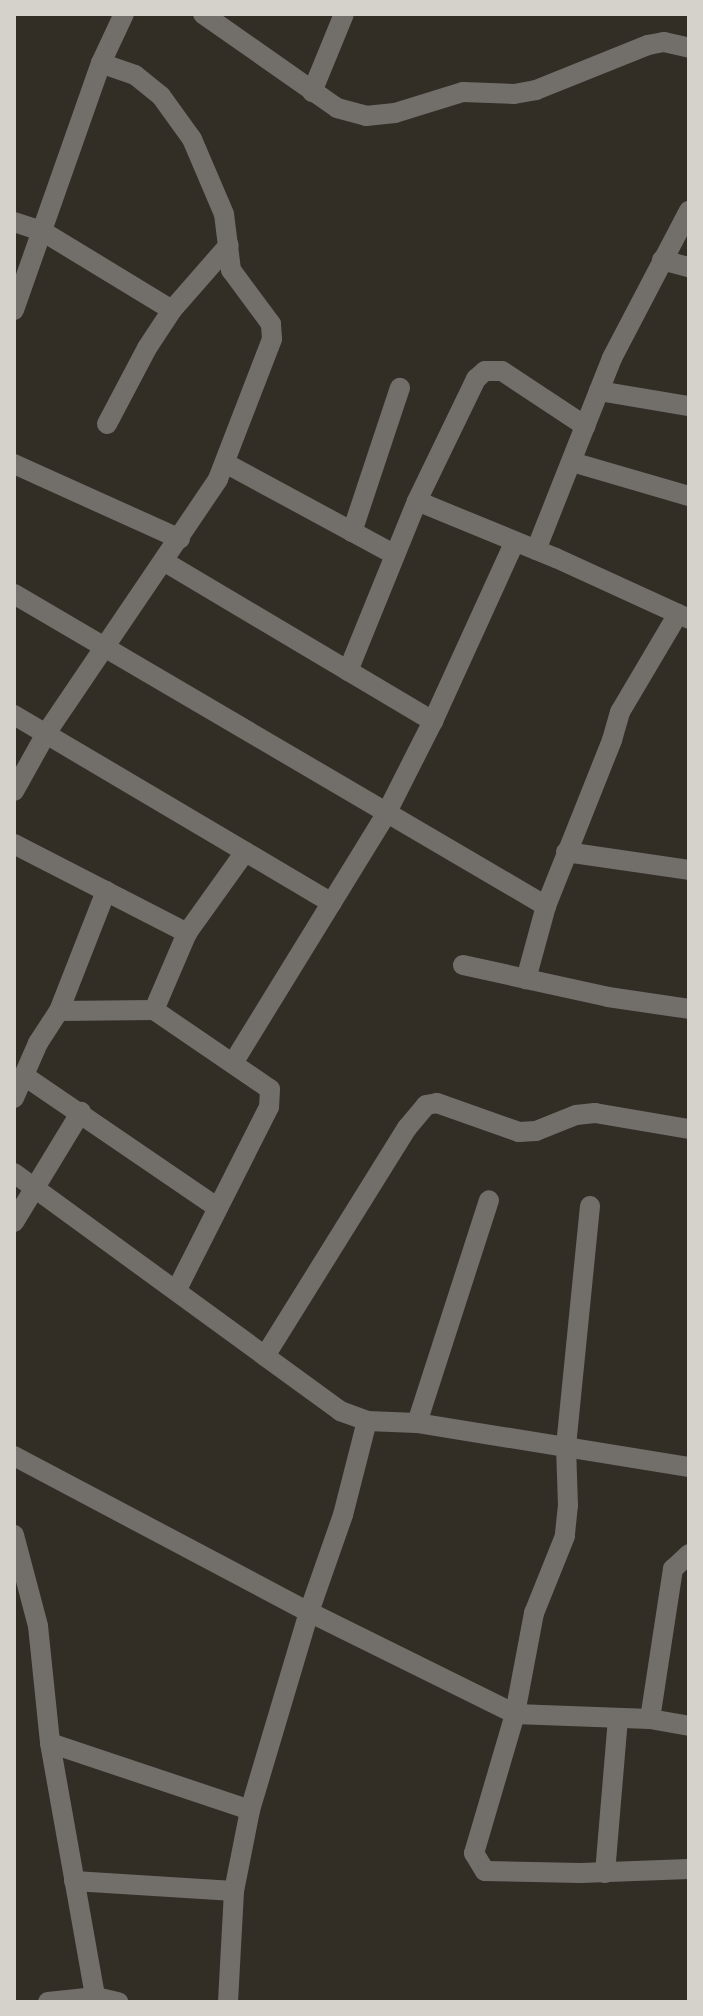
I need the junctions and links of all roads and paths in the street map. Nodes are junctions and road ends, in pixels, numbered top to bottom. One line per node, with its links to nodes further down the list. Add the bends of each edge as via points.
1 (124, 14): 6 (street)
2 (203, 14): 4 (street)
3 (344, 14): 7 (street)
4 (232, 22): 7 (street)
5 (689, 48): 7 (street, via 664,42 648,45 536,90 463,92 366,116 337,108)
6 (101, 63): 10 (street); 11 (street, via 135,75 161,96 192,139 224,214)
7 (312, 92)
8 (689, 211): 12 (street)
9 (14, 222): 10 (street)
10 (42, 231): 14 (street); 15 (street)
11 (229, 245): 15 (street); 23 (street, via 231,270 271,324 272,339)
12 (662, 260): 13 (street); 17 (street)
13 (689, 267)
14 (14, 310)
15 (172, 310): 19 (street)
16 (400, 388): 26 (street)
17 (599, 391): 18 (street); 20 (street)
18 (689, 406)
19 (107, 424)
20 (585, 426): 21 (street); 25 (street, via 518,379 502,371 485,371 464,400)
21 (572, 462): 24 (street); 29 (street)
22 (14, 464): 27 (street)
23 (227, 464): 26 (street); 27 (street)
24 (689, 496)
25 (417, 501): 28 (street); 30 (street)
26 (352, 532): 30 (street)
27 (180, 539): 31 (street)
28 (514, 543): 29 (street); 37 (street)
29 (536, 550): 33 (street)
30 (395, 555): 35 (street)
31 (165, 562): 34 (street); 35 (street)
32 (14, 594): 34 (street)
33 (683, 617): 43 (street, via 627,695)
34 (106, 648): 38 (street); 40 (street)
35 (348, 671): 37 (street)
36 (14, 715): 38 (street)
37 (433, 721): 40 (street)
38 (47, 732): 39 (street); 42 (street)
39 (14, 791)
40 (386, 814): 46 (street); 47 (street)
41 (14, 844): 45 (street)
42 (245, 852): 46 (street); 48 (street)
43 (566, 852): 44 (street); 47 (street)
44 (689, 870)
45 (106, 891): 48 (street); 53 (street)
46 (332, 903): 54 (street)
47 (546, 906): 50 (street)
48 (187, 933): 52 (street)
49 (463, 965): 50 (street)
50 (526, 979): 51 (street)
51 (689, 1009)
52 (154, 1010): 53 (street); 54 (street)
53 (59, 1011): 55 (street, via 38,1043)
54 (233, 1063): 63 (street, via 263,1082 272,1096)
55 (26, 1077): 56 (street); 57 (street)
56 (14, 1098)
57 (81, 1112): 60 (street); 63 (street)
58 (689, 1129): 66 (street, via 595,1113 519,1132 437,1103 426,1105)
59 (14, 1173): 60 (street)
60 (35, 1188): 64 (street); 65 (street)
61 (489, 1200): 68 (street)
62 (590, 1206): 69 (street)
63 (218, 1208): 65 (street)
64 (14, 1222)
65 (176, 1291): 66 (street)
66 (265, 1356): 67 (street, via 340,1411)
67 (367, 1421): 68 (street); 74 (street, via 343,1515)
68 (417, 1423): 69 (street)
69 (566, 1446): 71 (street); 75 (street, via 565,1536 534,1613)
70 (14, 1456): 74 (street)
71 (689, 1467)
72 (14, 1535): 79 (street, via 38,1626)
73 (689, 1554): 77 (street, via 673,1569)
74 (309, 1612): 75 (street); 80 (street)
75 (515, 1714): 76 (street); 82 (street, via 476,1839 477,1862 485,1871)
76 (618, 1719): 77 (street); 82 (street)
77 (650, 1719): 78 (street)
78 (689, 1726)
79 (50, 1743): 80 (street); 83 (street)
80 (250, 1810): 84 (street)
81 (689, 1869): 82 (street)
82 (605, 1873)
83 (74, 1881): 84 (street); 85 (street)
84 (234, 1891): 88 (street)
85 (96, 2000): 86 (street); 87 (street)
86 (48, 2002)
87 (118, 2002)
88 (228, 2002)

